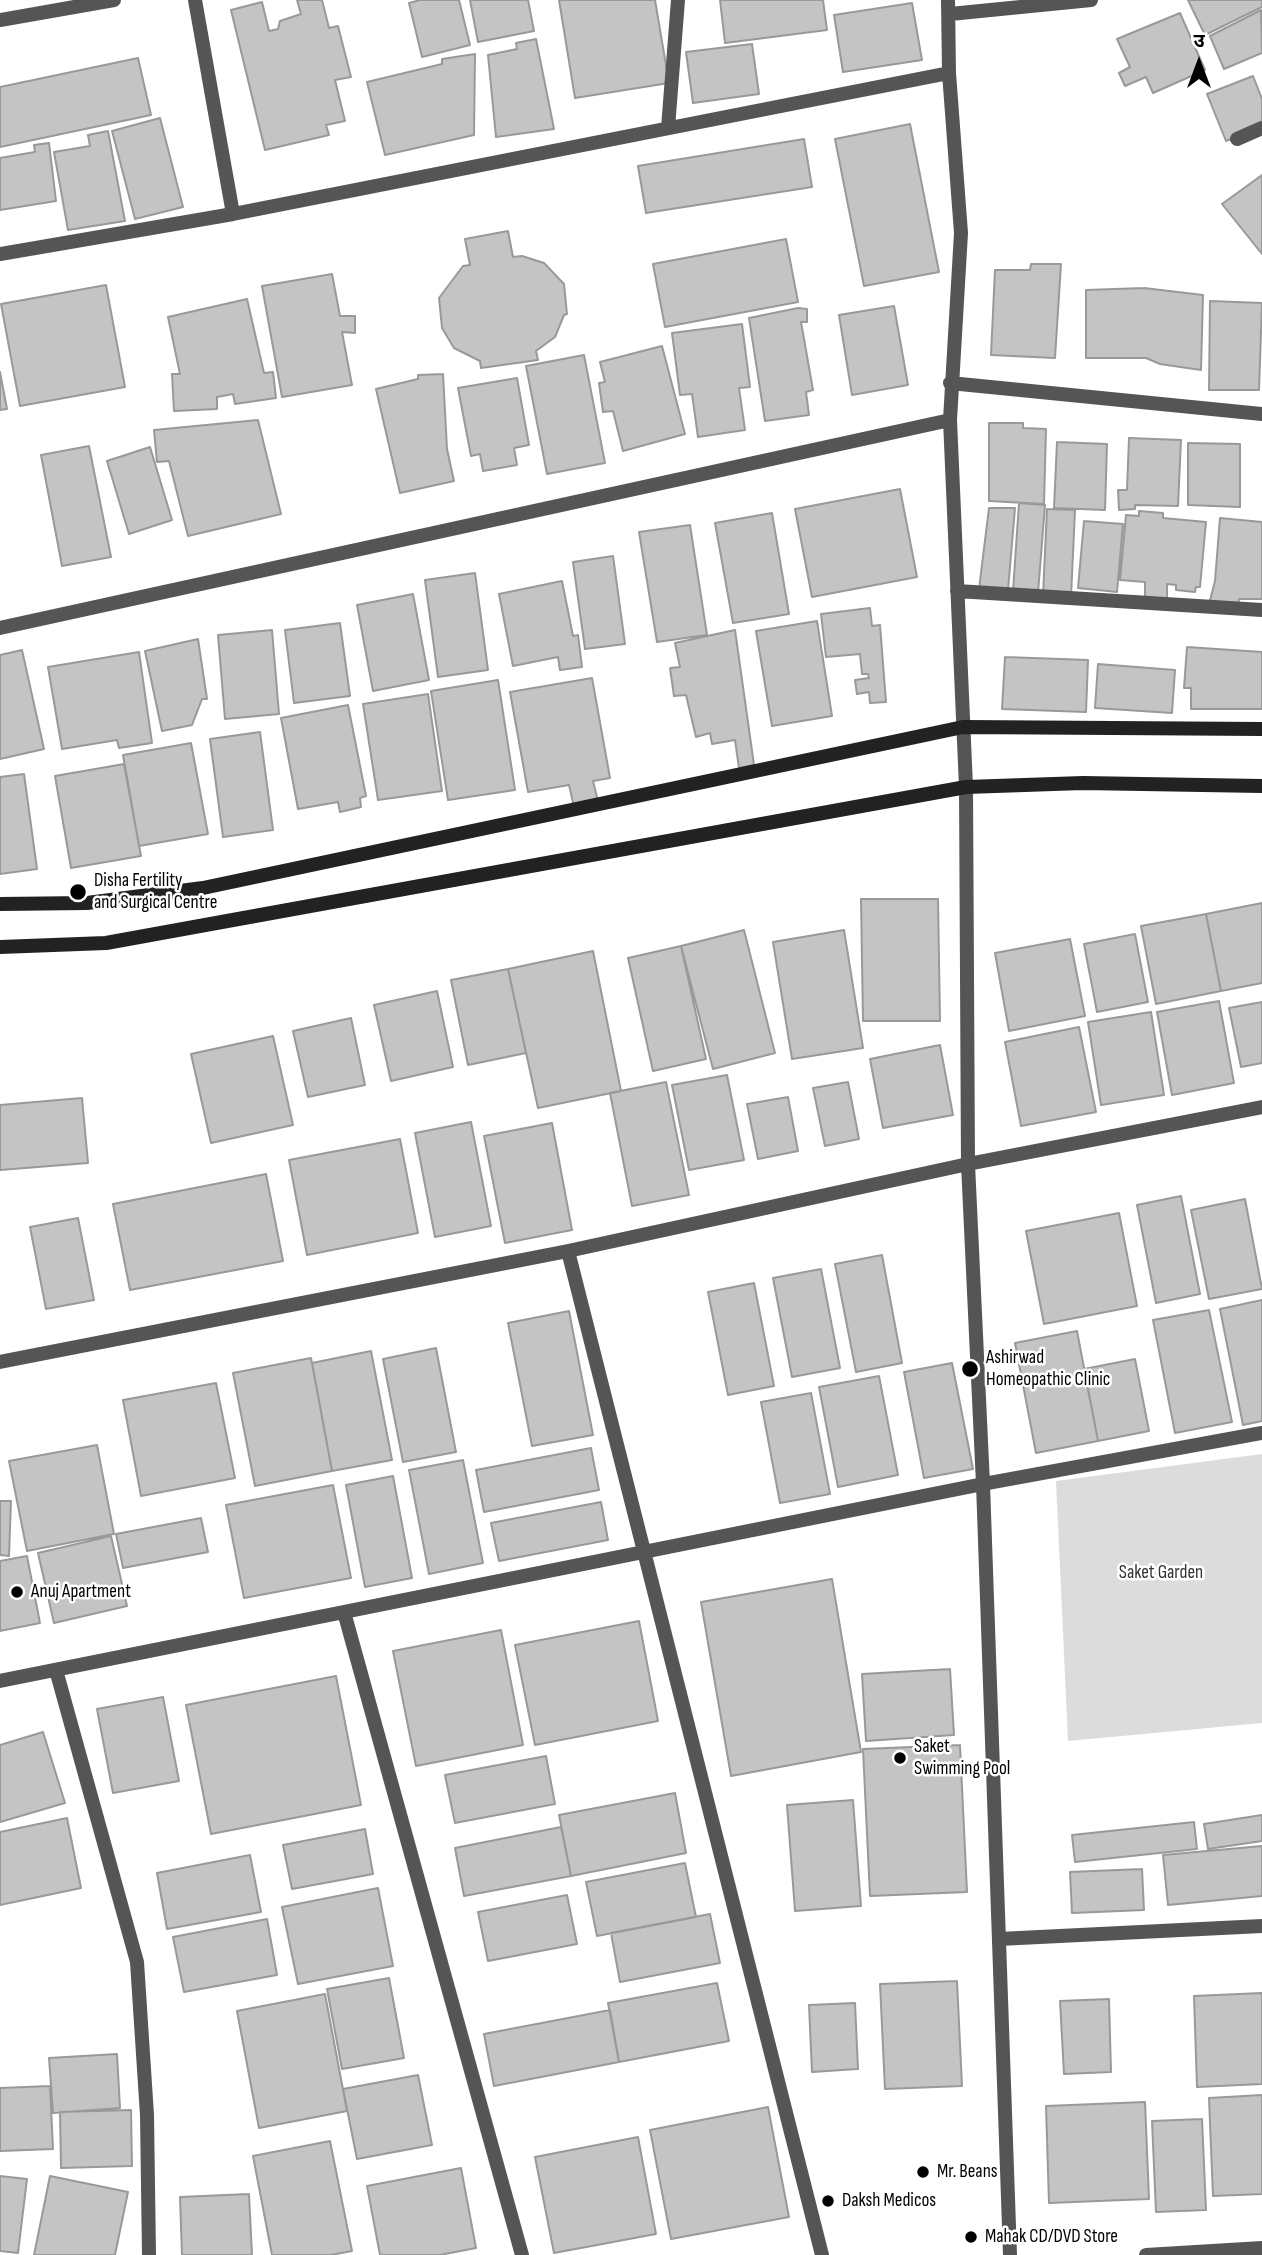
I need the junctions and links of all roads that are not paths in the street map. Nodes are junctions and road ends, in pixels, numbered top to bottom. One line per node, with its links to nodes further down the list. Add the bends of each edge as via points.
1 (114, 0): 6 (street)
2 (195, 0): 11 (street)
3 (678, 0): 8 (street)
4 (1091, 0): 5 (street)
5 (949, 7): 7 (street)
6 (0, 20)
7 (949, 73): 8 (street); 13 (street, via 961,233)
8 (668, 128): 11 (street)
9 (1262, 128): 10 (street)
10 (1237, 139)
11 (233, 214): 12 (street)
12 (0, 254)
13 (950, 383): 14 (street); 15 (street)
14 (1262, 414)
15 (950, 420): 16 (street); 18 (street)
16 (957, 591): 17 (street); 19 (street)
17 (1262, 610)
18 (0, 628)
19 (963, 727): 20 (street); 22 (street); 23 (street, via 203,888 87,903)
20 (1262, 729)
21 (1262, 786): 22 (street, via 1083,783)
22 (965, 787): 24 (street, via 106,943); 26 (street)
23 (0, 904)
24 (0, 947)
25 (1262, 1107): 26 (street)
26 (968, 1164): 27 (street); 30 (street)
27 (568, 1251): 28 (street); 31 (street)
28 (0, 1362)
29 (1262, 1433): 30 (street)
30 (983, 1484): 31 (street); 36 (street)
31 (645, 1552): 32 (street); 40 (street)
32 (344, 1612): 33 (street); 39 (street)
33 (56, 1670): 34 (street); 38 (street, via 137,1962 147,2115)
34 (0, 1681)
35 (1262, 1926): 36 (street)
36 (999, 1939): 41 (street)
37 (1262, 2248): 42 (street)
38 (149, 2255)
39 (522, 2255)
40 (822, 2255)
41 (1010, 2255)
42 (1146, 2255)

